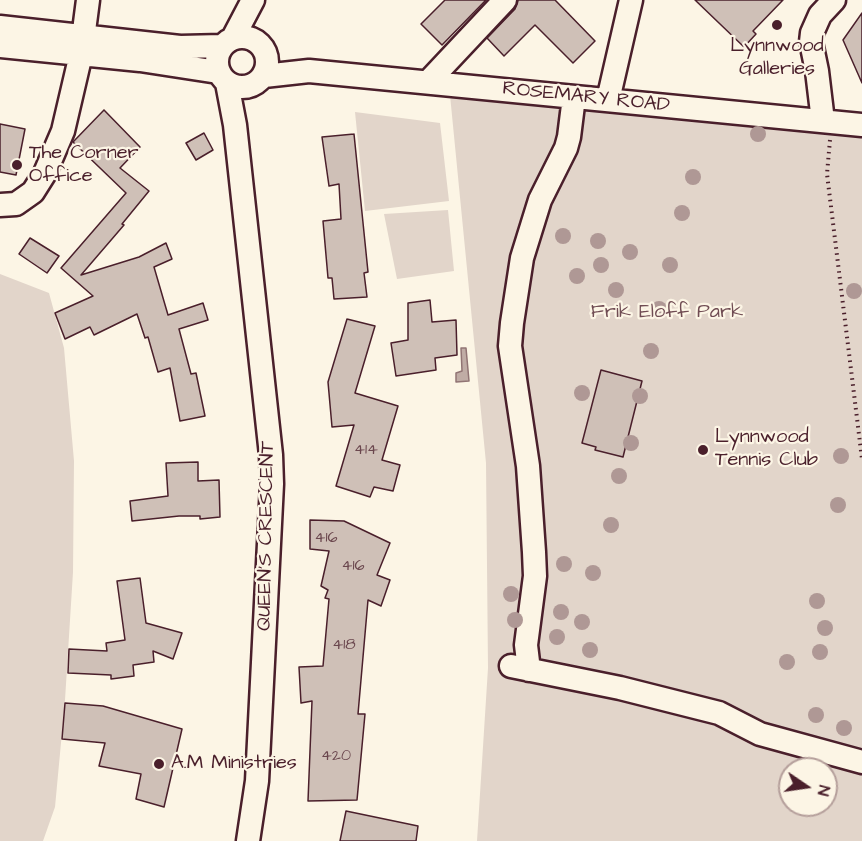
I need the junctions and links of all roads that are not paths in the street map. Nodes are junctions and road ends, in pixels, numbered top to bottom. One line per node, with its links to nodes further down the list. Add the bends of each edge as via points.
1 (88, 0): 8 (street)
2 (254, 0): 7 (street); 10 (street)
3 (505, 0): 14 (street)
4 (631, 0): 16 (street)
5 (834, 0): 17 (street, via 820,15 811,42)
6 (0, 27): 8 (street)
7 (227, 42): 8 (street, via 180,47); 10 (street, via 247,37); 12 (street, via 216,59)
8 (82, 45): 9 (street); 12 (street); 20 (street, via 63,131 45,173 33,192 16,204)
9 (0, 46)
10 (261, 46): 11 (street, ROSEMARY ROAD); 13 (street, via 267,62)
11 (309, 71): 13 (street, ROSEMARY ROAD); 14 (street, ROSEMARY ROAD)
12 (222, 78): 13 (street, via 240,88); 18 (street, QUEEN'S CRESCENT)
13 (259, 80): 18 (street)
14 (428, 82): 15 (street, ROSEMARY ROAD)
15 (573, 97): 16 (street, ROSEMARY ROAD); 21 (street, via 566,148 540,200 522,258 512,323 510,346 528,466 535,576 520,668 719,713 760,734)
16 (608, 100): 17 (street, ROSEMARY ROAD)
17 (827, 121): 19 (street, ROSEMARY ROAD)
18 (235, 125): 22 (street, QUEEN'S CRESCENT, via 272,484 257,781)
19 (862, 125)
20 (0, 205)
21 (862, 762)
22 (248, 841)

